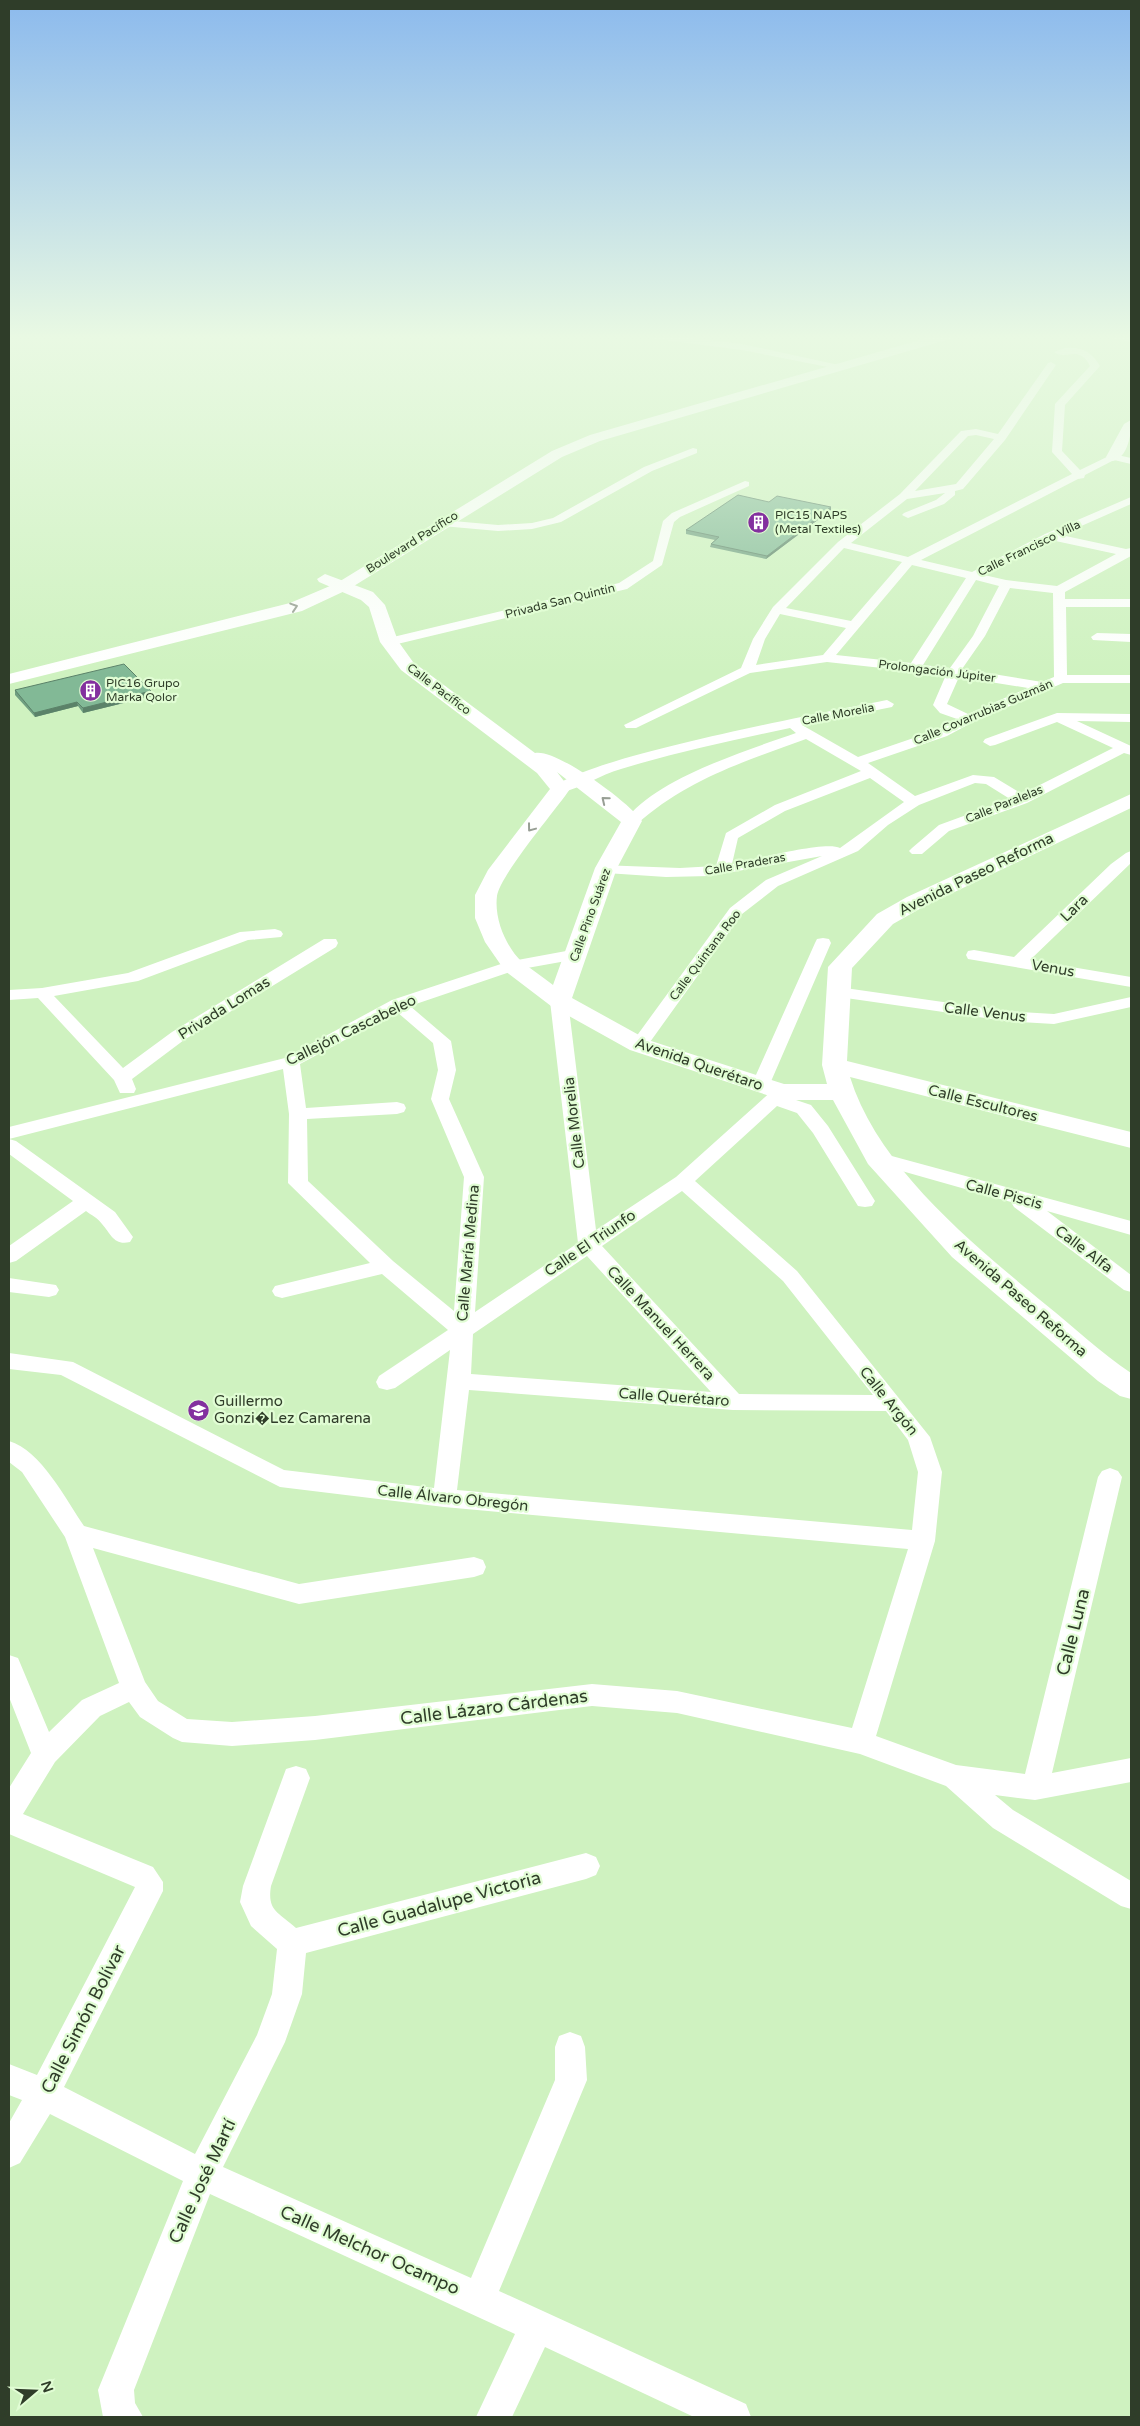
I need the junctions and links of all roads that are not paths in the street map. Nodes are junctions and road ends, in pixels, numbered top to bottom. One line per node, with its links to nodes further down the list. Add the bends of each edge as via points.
1 (544, 448): 8 (main road, Boulevard Pacífico)
2 (571, 448): 17 (main road, Boulevard Pacífico)
3 (950, 448): 14 (street)
4 (992, 448): 13 (street)
5 (1057, 448): 11 (street, via 1057,452)
6 (1118, 448): 9 (main road)
7 (693, 451): 17 (street, via 648,469 558,520 532,526 498,528)
8 (534, 453)
9 (1113, 457): 10 (street); 11 (street)
10 (1131, 461)
11 (1080, 476): 22 (street)
12 (745, 484): 33 (street, Privada San Quintín, via 676,515 669,521 658,563 623,586)
13 (959, 487): 14 (street); 16 (street, via 940,502)
14 (904, 496): 20 (street)
15 (1131, 500): 19 (street, Calle Francisco Villa)
16 (908, 515)
17 (436, 517): 26 (main road, Boulevard Pacífico)
18 (412, 526): 24 (main road, Boulevard Pacífico)
19 (1049, 536): 21 (street); 23 (street, Calle Francisco Villa)
20 (842, 544): 22 (street); 29 (street)
21 (1129, 552): 27 (street)
22 (909, 561): 23 (street); 30 (street)
23 (973, 576): 25 (street); 36 (street, Calle Francisco Villa)
24 (325, 579): 26 (main road, Calle Pacífico); 35 (main road, Boulevard Pacífico, via 258,606)
25 (1006, 584): 27 (street); 38 (street, via 979,636)
26 (343, 586): 33 (main road, Calle Pacífico, via 377,605); 39 (main road, Boulevard Pacífico, one-way to 26, via 296,607)
27 (1058, 597): 28 (street); 40 (street, Calle Covarrubias Guzmán)
28 (1131, 603)
29 (777, 610): 30 (street); 37 (street, via 759,639)
30 (855, 626): 34 (street)
31 (1097, 637): 32 (street)
32 (1131, 638)
33 (389, 642): 54 (main road, Calle Pacífico, via 407,666 544,769)
34 (827, 658): 36 (street, Prolongación Júpiter); 37 (street, Prolongación Júpiter)
35 (9, 667)
36 (914, 668): 38 (street, Prolongación Júpiter)
37 (747, 670): 48 (street, Prolongación Júpiter)
38 (954, 672): 42 (street, Prolongación Júpiter); 45 (street, via 940,705)
39 (9, 679)
40 (1061, 679): 41 (street); 42 (street, Calle Covarrubias Guzmán)
41 (1131, 679)
42 (1046, 686): 45 (street, Calle Covarrubias Guzmán)
43 (887, 704): 47 (street, Calle Morelia)
44 (1056, 717): 46 (street); 50 (street); 51 (street)
45 (968, 718): 52 (street, Calle Covarrubias Guzmán, via 942,733)
46 (1131, 718)
47 (788, 724): 49 (street); 54 (street, via 614,766)
48 (631, 725)
49 (807, 734): 52 (street); 58 (street, Calle Pino Suárez, via 700,774 648,804)
50 (990, 742)
51 (1127, 750): 55 (street, Calle Paralelas)
52 (857, 762): 53 (street)
53 (871, 772): 57 (street); 64 (street, via 780,808 731,836)
54 (570, 783): 58 (main road, Calle Pacífico, one-way to 54); 71 (main road, Avenida Querétaro, one-way to 71, via 496,875 486,896 486,918 496,942)
55 (1022, 800): 57 (street, Calle Quintana Roo, via 990,780 980,779); 60 (street, Calle Paralelas, via 944,828)
56 (1131, 800): 73 (main road, Avenida Paseo Reforma, via 885,919 840,967)
57 (914, 802): 59 (street, Calle Quintana Roo, via 883,822)
58 (632, 821): 62 (main road, Calle Pino Suárez)
59 (853, 848): 64 (street, Calle Praderas, via 807,852); 79 (street, Calle Quintana Roo, via 772,884 736,911)
60 (917, 851)
61 (1131, 856): 63 (street, Lara)
62 (606, 868): 64 (street, Calle Praderas, via 665,874); 68 (main road, Calle Pino Suárez)
63 (1124, 869): 70 (street, Lara)
64 (723, 870)
65 (275, 934): 74 (street, via 246,934 132,977)
66 (330, 943): 82 (street, Privada Lomas, via 178,1036)
67 (823, 943): 84 (street)
68 (577, 954): 71 (street, Callejón Cascabeleo); 76 (main road, Calle Pino Suárez)
69 (974, 955): 70 (street, Venus)
70 (1018, 962): 72 (street, Venus)
71 (513, 966): 76 (main road, Avenida Querétaro); 78 (street, Callejón Cascabeleo)
72 (1131, 982)
73 (838, 992): 77 (street, Calle Venus, via 1006,1016 1054,1018); 81 (main road, Avenida Paseo Reforma)
74 (42, 993): 75 (street); 82 (street)
75 (9, 996)
76 (559, 1001): 79 (main road, Avenida Querétaro); 98 (street, Calle Morelia)
77 (1131, 1002)
78 (398, 1004): 80 (street, Callejón Cascabeleo); 105 (street, Calle María Medina, via 442,1041 447,1070 440,1099 474,1177)
79 (639, 1045): 84 (main road, Avenida Querétaro)
80 (291, 1062): 85 (street, Callejón Cascabeleo); 87 (street)
81 (834, 1065): 83 (main road, Avenida Paseo Reforma); 89 (main road, Calle Escultores)
82 (122, 1078): 85 (street)
83 (842, 1092): 84 (main road, Avenida Querétaro); 91 (main road, Avenida Paseo Reforma)
84 (772, 1093): 92 (street, Calle El Triunfo); 95 (street, via 804,1109 821,1130)
85 (134, 1102): 88 (street, Callejón Cascabeleo)
86 (397, 1108): 87 (street)
87 (298, 1114): 100 (street, via 298,1183)
88 (9, 1133)
89 (1131, 1140)
90 (9, 1145): 94 (street)
91 (877, 1158): 93 (street, Calle Piscis); 109 (main road, Avenida Paseo Reforma, via 962,1250)
92 (683, 1181): 98 (street, Calle El Triunfo); 111 (street, Calle Argón, via 790,1276)
93 (1012, 1196): 96 (street, Calle Piscis); 102 (street, Calle Alfa)
94 (86, 1201): 97 (street, via 108,1217); 99 (street)
95 (865, 1201)
96 (1131, 1228)
97 (123, 1238)
98 (588, 1244): 105 (street, Calle El Triunfo); 110 (street, Calle Manuel Herrera)
99 (9, 1256)
100 (386, 1266): 104 (street); 105 (street)
101 (9, 1285): 103 (street)
102 (1131, 1285)
103 (49, 1290)
104 (282, 1291)
105 (462, 1330): 107 (street, Calle María Medina); 108 (street, Calle El Triunfo)
106 (9, 1361): 114 (street, Calle Álvaro Obregón, via 65,1368 280,1478)
107 (459, 1381): 110 (street, Calle Querétaro); 114 (street, Calle María Medina)
108 (388, 1382)
109 (1131, 1388)
110 (733, 1402): 111 (street, Calle Querétaro)
111 (890, 1403): 116 (street, Calle Argón, via 919,1437 930,1472)
112 (9, 1450): 115 (street, Calle Lázaro Cárdenas, via 30,1466)
113 (1110, 1477): 125 (street, Calle Luna)
114 (444, 1498): 116 (street, Calle Álvaro Obregón)
115 (76, 1534): 117 (street, via 299,1594); 119 (street, Calle Lázaro Cárdenas)
116 (924, 1542): 120 (street, Calle Argón)
117 (474, 1567)
118 (9, 1666): 121 (street)
119 (134, 1688): 120 (street, Calle Lázaro Cárdenas, via 149,1709 182,1730 232,1734 315,1728 592,1694 677,1702); 121 (street, via 91,1708)
120 (861, 1742): 123 (street, Calle Lázaro Cárdenas)
121 (45, 1754): 126 (street)
122 (1131, 1770): 125 (street, Calle Lázaro Cárdenas)
123 (956, 1777): 125 (street, Calle Lázaro Cárdenas); 129 (street, via 1004,1819)
124 (296, 1778): 130 (street, via 254,1902 261,1916)
125 (1035, 1788)
126 (9, 1812)
127 (9, 1821): 133 (street, Calle Simón Bolívar, via 143,1876 149,1882 149,1892)
128 (586, 1866): 130 (street, Calle Guadalupe Victoria)
129 (1131, 1896)
130 (292, 1943): 135 (street, Calle José Martí, via 286,1994 274,2034)
131 (570, 2047): 136 (street, via 571,2080)
132 (9, 2079): 133 (street, Calle Melchor Ocampo)
133 (44, 2094): 134 (street, Calle Simón Bolívar); 135 (street, Calle Melchor Ocampo)
134 (9, 2152)
135 (202, 2174): 136 (street, Calle Melchor Ocampo); 138 (street, Calle José Martí, via 116,2390 118,2412)
136 (479, 2299): 137 (street, Calle Melchor Ocampo)
137 (537, 2326): 139 (street); 140 (street, Calle Melchor Ocampo)
138 (125, 2417)
139 (494, 2417)
140 (733, 2417)

